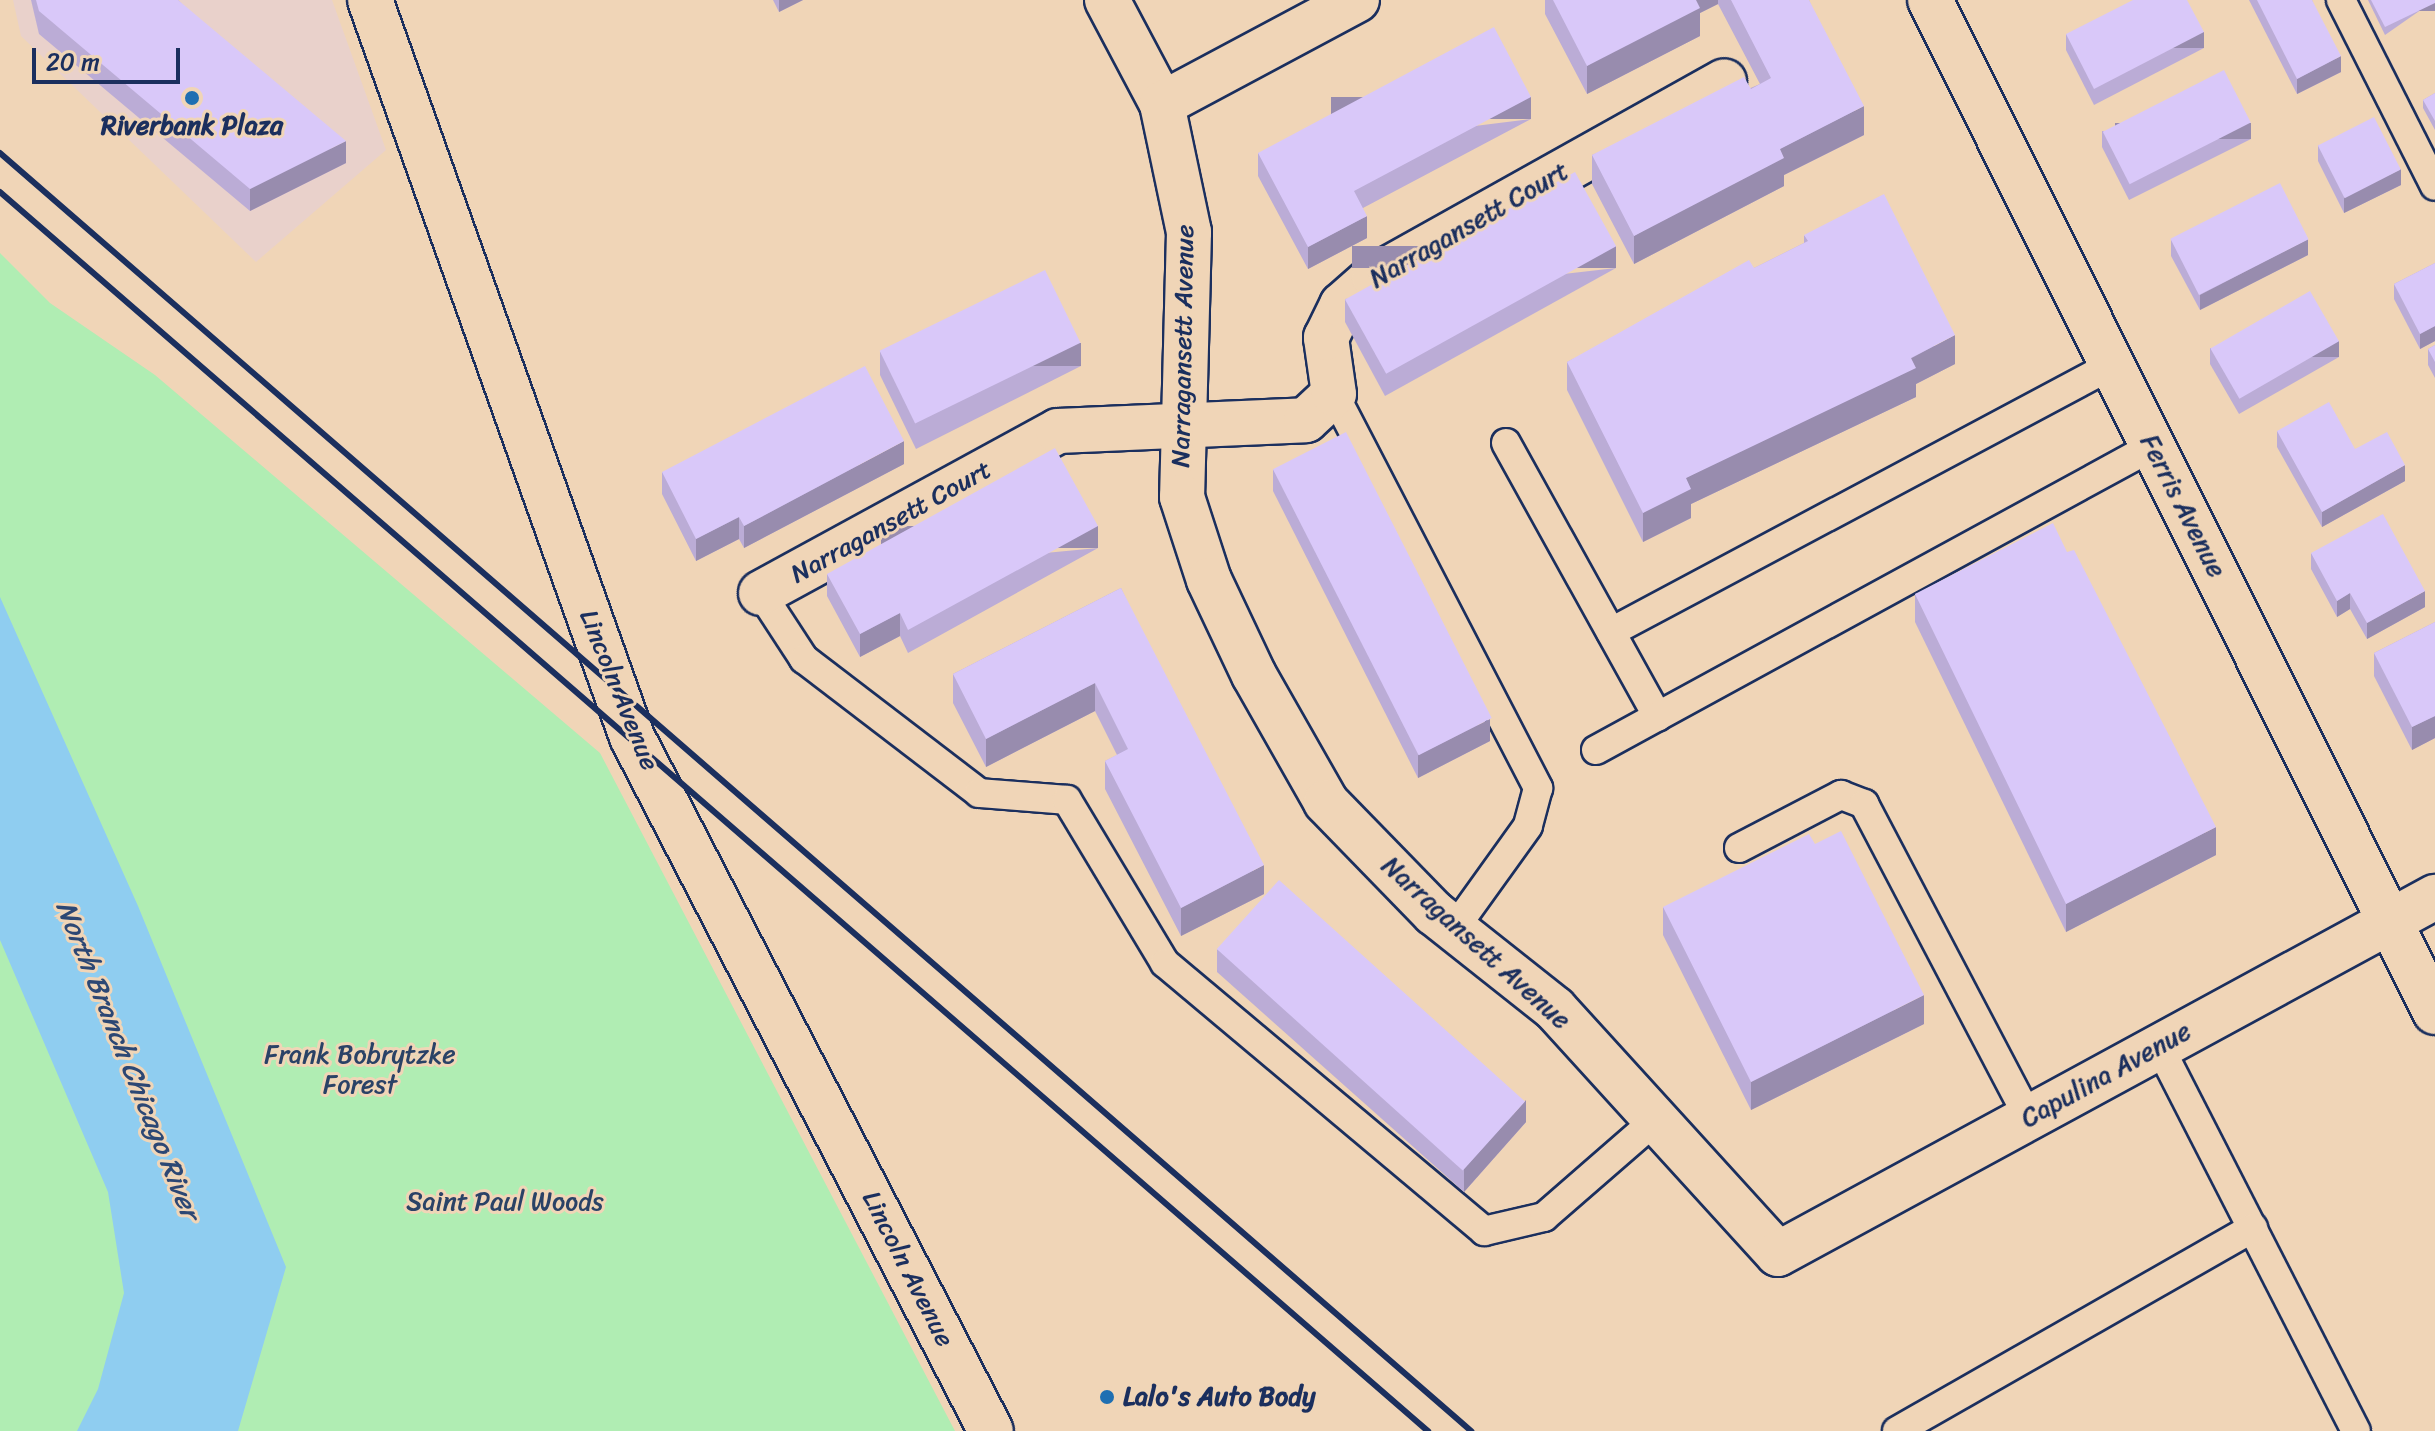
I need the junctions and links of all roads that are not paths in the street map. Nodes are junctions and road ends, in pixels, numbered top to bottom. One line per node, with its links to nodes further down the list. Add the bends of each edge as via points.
1 (370, 0): 28 (street, Lincoln Avenue, via 632,737)
2 (1107, 0): 7 (street, Narragansett Avenue)
3 (1357, 0): 7 (street)
4 (1930, 0): 9 (street, Ferris Avenue)
5 (2341, 0): 8 (lane)
6 (1724, 81): 10 (street, Narragansett Court, via 1374,277 1342,305 1326,338)
7 (1162, 104): 11 (street, Narragansett Avenue, via 1189,232)
8 (2435, 186)
9 (2112, 365): 13 (street, Ferris Avenue); 15 (lane)
10 (1334, 394): 11 (street, Narragansett Court, via 1306,420); 21 (lane, via 1538,788 1528,826)
11 (1180, 422): 14 (street, Narragansett Court, via 1058,431); 21 (street, Narragansett Avenue, via 1182,497 1209,580 1254,675 1326,802)
12 (1506, 443): 15 (lane)
13 (2153, 446): 16 (lane); 20 (street, Ferris Avenue)
14 (761, 593): 25 (lane, via 804,659 979,793 1067,800 1165,963 1484,1231 1544,1217)
15 (1611, 632): 16 (lane)
16 (1658, 717): 17 (lane)
17 (1596, 750)
18 (1739, 848): 24 (lane, via 1841,795 1864,804)
19 (2435, 897): 20 (street, Capulina Avenue)
20 (2390, 921): 22 (street, Ferris Avenue); 23 (street, Capulina Avenue)
21 (1454, 929): 25 (street, Narragansett Avenue, via 1555,1009)
22 (2435, 1012)
23 (2159, 1046): 24 (street, Capulina Avenue); 26 (lane)
24 (2028, 1117): 27 (street, Capulina Avenue)
25 (1658, 1118): 27 (street, Narragansett Avenue)
26 (2253, 1228): 29 (lane); 30 (lane)
27 (1778, 1254)
28 (991, 1431)
29 (1897, 1431)
30 (2356, 1431)

